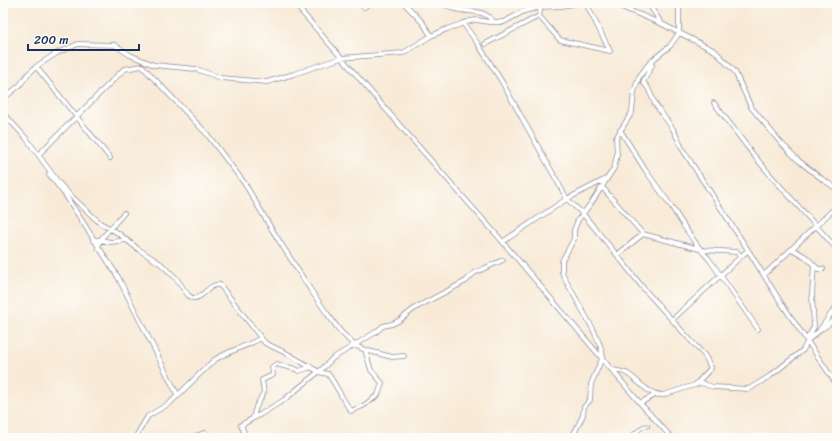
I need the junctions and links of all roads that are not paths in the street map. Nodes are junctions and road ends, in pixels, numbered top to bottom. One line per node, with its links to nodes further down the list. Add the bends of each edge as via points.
1 (294, 3): 20 (street)
2 (358, 3): 3 (street, via 364,7)
3 (370, 3)
4 (404, 3): 18 (street, via 423,23)
5 (440, 3): 14 (street, via 454,9 484,13)
6 (538, 3): 12 (street)
7 (580, 3): 12 (street)
8 (586, 3): 13 (street, via 610,51 560,40)
9 (612, 3): 16 (street)
10 (648, 3): 16 (street)
11 (679, 3): 17 (street)
12 (541, 7): 13 (street); 14 (street, via 520,13 504,22)
13 (539, 16): 19 (street)
14 (494, 22): 15 (street, via 475,20)
15 (463, 23): 18 (street); 33 (street, via 502,82)
16 (662, 24): 17 (street)
17 (680, 33): 21 (street, via 670,46); 32 (street, via 715,51 724,59 736,74 752,110 799,161)
18 (431, 36): 20 (street, via 403,53)
19 (485, 44)
20 (341, 58): 23 (street, via 261,82 216,77 196,69 154,65 130,56 115,44 82,44 57,53 37,66); 66 (street)
21 (650, 63): 27 (street, via 639,77 632,112); 48 (street, via 652,65 643,82 673,129 683,150)
22 (38, 69): 26 (street)
23 (3, 99)
24 (714, 104): 37 (street, via 772,177)
25 (3, 113): 28 (street)
26 (76, 116): 28 (street); 29 (street); 63 (street, via 124,69 142,66 207,134 241,178 310,289 340,331)
27 (620, 130): 31 (street, via 616,140 614,168); 46 (street)
28 (38, 153): 38 (street, via 71,196 100,223); 40 (street)
29 (110, 158)
30 (606, 179): 33 (street)
31 (602, 187): 36 (street); 39 (street)
32 (837, 189)
33 (567, 198): 36 (street); 43 (street)
34 (837, 206): 37 (street)
35 (124, 213): 38 (street)
36 (583, 214): 49 (street); 66 (street, via 574,230 574,239 563,258 562,272 598,339)
37 (817, 227): 45 (street); 47 (street)
38 (110, 228): 41 (street); 42 (street)
39 (642, 234): 46 (street); 49 (street)
40 (93, 240): 41 (street); 44 (street)
41 (100, 240): 42 (street); 44 (street)
42 (127, 240): 61 (street, via 161,264 192,298 198,298 217,284 222,286)
43 (504, 241)
44 (98, 248): 73 (street, via 130,299)
45 (836, 248)
46 (699, 249): 50 (street, via 737,252); 54 (street)
47 (792, 249): 52 (street); 55 (street)
48 (748, 250): 50 (street); 55 (street)
49 (617, 255): 58 (street)
50 (741, 256): 54 (street)
51 (503, 260): 63 (street, via 474,273 466,281 415,308 400,320 383,326)
52 (814, 265): 53 (street, via 818,269); 62 (street, via 814,326)
53 (823, 269)
54 (720, 275): 58 (street); 59 (street)
55 (764, 275): 62 (street)
56 (836, 308): 60 (street)
57 (837, 318): 60 (street)
58 (672, 320): 70 (street, via 705,356 711,368)
59 (758, 329)
60 (819, 331): 62 (street)
61 (261, 338): 67 (street, via 265,343); 73 (street, via 218,358)
62 (807, 339): 70 (street, via 803,350 787,364 749,389); 71 (street)
63 (354, 345): 64 (street); 69 (street, via 333,358)
64 (365, 350): 65 (street, via 392,357); 69 (street, via 371,370 382,383 378,395 363,406 350,411 328,374)
65 (404, 356)
66 (602, 358): 68 (street); 81 (street, via 591,384 590,400 584,407)
67 (311, 367): 69 (street); 75 (street, via 299,372 294,367 277,364 272,367 273,375 262,380 264,392)
68 (612, 370): 72 (street, via 626,373 646,389); 74 (street)
69 (319, 372): 80 (street, via 284,400 241,424)
70 (695, 384): 72 (street, via 663,395)
71 (837, 385)
72 (657, 394): 74 (street)
73 (178, 396): 78 (street, via 149,416)
74 (640, 403): 83 (street)
75 (253, 417)
76 (648, 426): 82 (street, via 644,426)
77 (205, 433): 79 (street, via 192,437)
78 (135, 438)
79 (197, 438)
80 (246, 438)
81 (572, 438)
82 (629, 438)
83 (672, 438)

